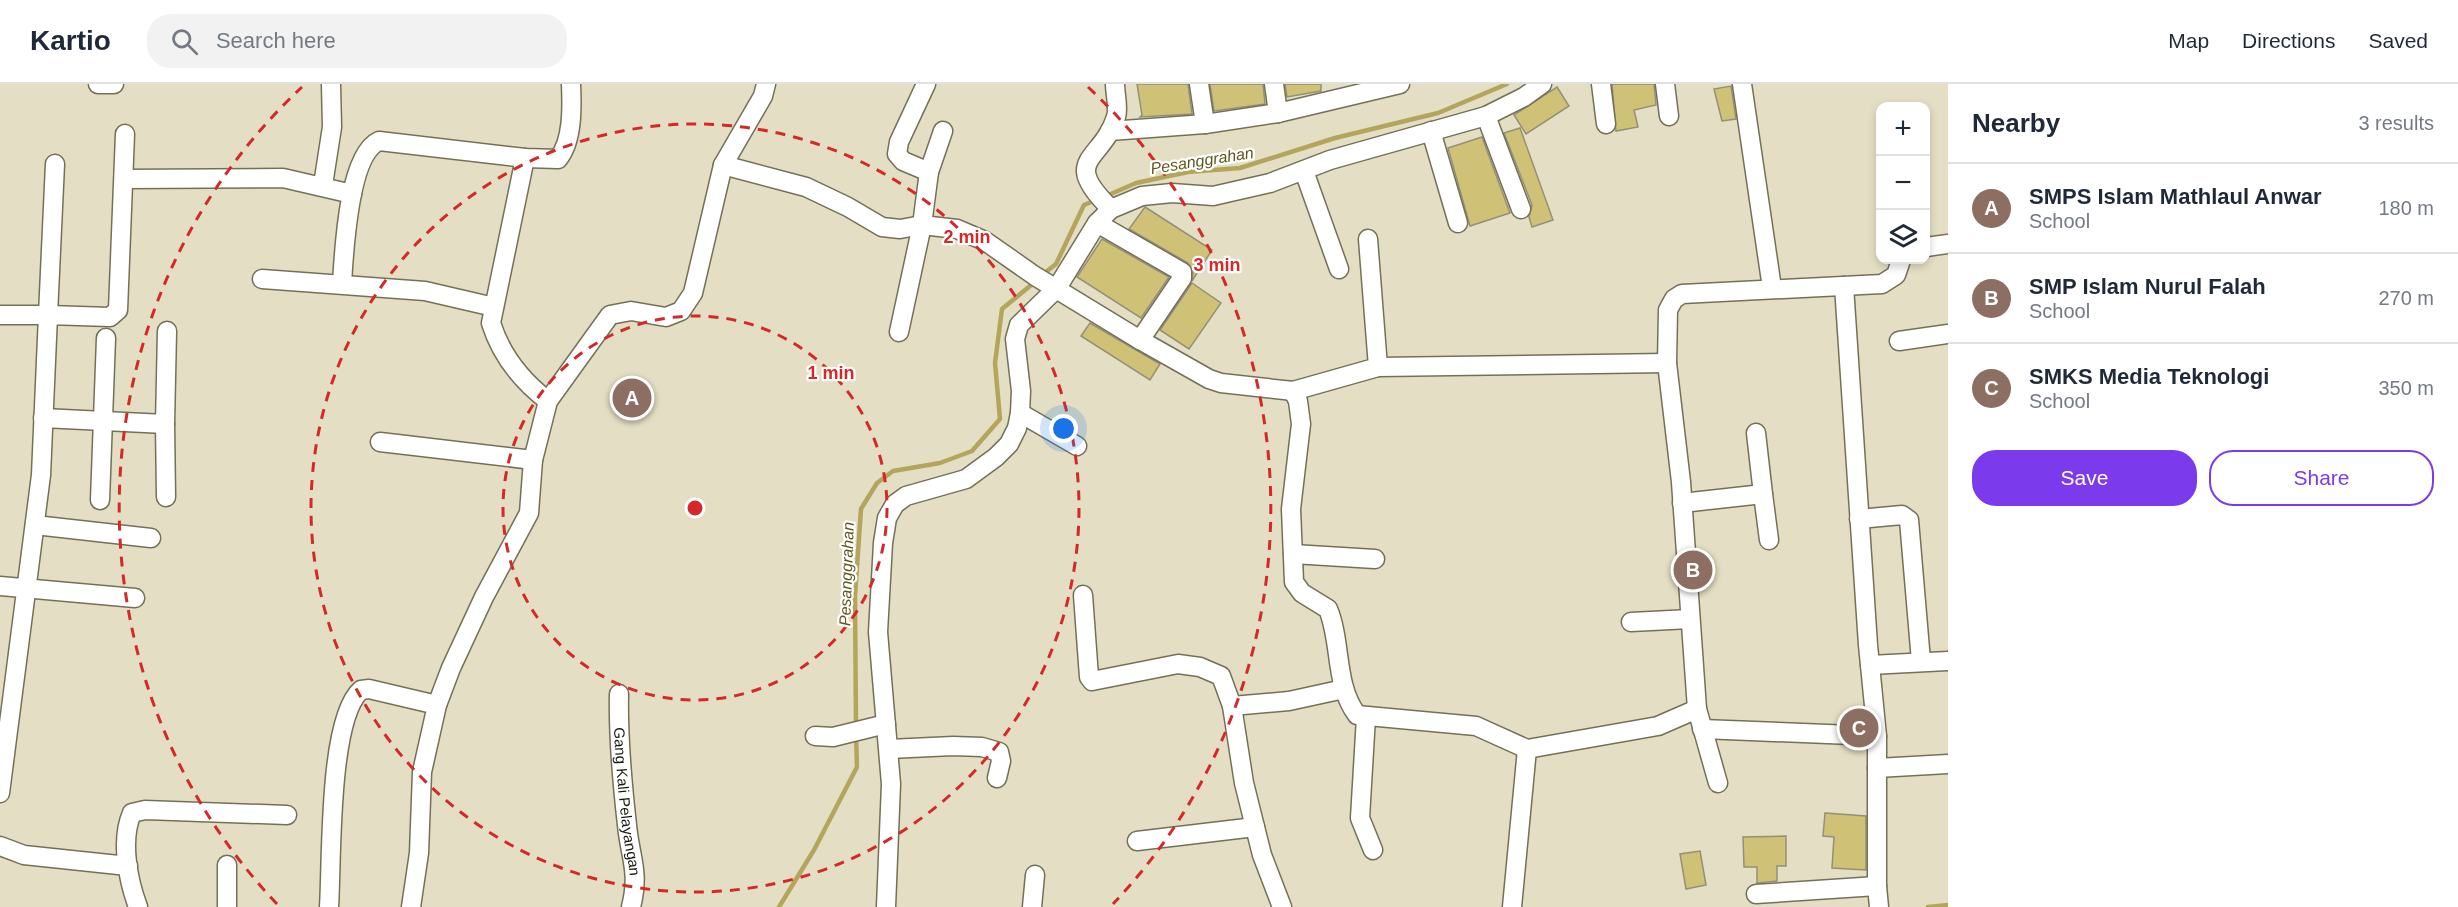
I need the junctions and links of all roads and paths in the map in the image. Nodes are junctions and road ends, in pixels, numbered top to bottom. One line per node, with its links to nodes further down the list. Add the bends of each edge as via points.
1 (98, 84): 2 (street)
2 (114, 84)
3 (331, 84): 30 (street, via 332,127)
4 (571, 84): 24 (street, via 572,104 563,152 552,160)
5 (766, 84): 26 (street, via 764,96)
6 (926, 84): 28 (street, via 897,154 903,161)
7 (1115, 84): 21 (street, via 1117,115)
8 (1199, 84): 18 (street)
9 (1274, 84): 15 (street)
10 (1400, 84): 15 (street)
11 (1542, 84): 16 (street)
12 (1601, 84): 19 (street)
13 (1665, 84): 17 (street)
14 (1742, 84): 46 (street)
15 (1278, 114): 18 (street)
16 (1486, 116): 22 (street); 33 (street)
17 (1669, 116)
18 (1205, 124): 21 (street)
19 (1606, 124)
20 (943, 131): 28 (street)
21 (1110, 131): 32 (street, via 1091,154 1085,170 1089,183)
22 (1431, 131): 27 (street); 35 (street)
23 (125, 134): 29 (street)
24 (525, 158): 31 (street, via 378,141 367,150); 47 (street)
25 (55, 164): 49 (street)
26 (723, 165): 36 (street, via 813,190 882,227 900,230); 59 (street, via 693,292 681,311 666,317 631,311 610,315)
27 (1304, 171): 32 (street, via 1213,196 1172,193); 41 (street)
28 (929, 172): 36 (street)
29 (124, 179): 30 (street, via 266,177); 49 (street, via 118,310 110,317)
30 (323, 185): 31 (street)
31 (352, 194): 43 (street, via 343,246)
32 (1107, 206): 34 (street)
33 (1521, 209)
34 (1097, 223): 44 (street); 54 (street, via 1182,272 1182,278)
35 (1458, 223)
36 (922, 225): 44 (street, via 957,229 985,241); 51 (street)
37 (1368, 239): 57 (street)
38 (1948, 244): 39 (street)
39 (1930, 246)
40 (1900, 264): 45 (street, via 1889,282)
41 (1339, 269)
42 (262, 279): 43 (street)
43 (342, 283): 47 (street, via 426,291)
44 (1047, 283): 54 (street); 60 (street, via 1019,325 1015,339)
45 (1844, 286): 46 (street); 72 (street)
46 (1772, 288): 56 (street, via 1682,294 1674,299 1668,310)
47 (494, 307): 59 (street, via 491,323 497,342 528,386)
48 (0, 315): 49 (street)
49 (48, 315): 61 (street)
50 (167, 331): 63 (street)
51 (899, 332)
52 (1948, 334): 55 (street)
53 (106, 338): 62 (street)
54 (1140, 340): 58 (street, via 1209,379)
55 (1899, 340)
56 (1667, 363): 57 (street); 71 (street)
57 (1378, 367): 58 (street)
58 (1293, 391): 76 (street, via 1300,424 1291,509)
59 (548, 401): 67 (street)
60 (1020, 413): 66 (street); 93 (street, via 1009,444 996,457 966,478 906,496 895,504 887,518 878,632)
61 (43, 418): 62 (street); 73 (street)
62 (103, 421): 63 (street); 70 (street)
63 (165, 424): 69 (street)
64 (1756, 433): 68 (street)
65 (380, 442): 67 (street)
66 (1077, 446)
67 (533, 460): 89 (street, via 530,513 484,597)
68 (1763, 494): 71 (street); 75 (street)
69 (166, 497)
70 (100, 500)
71 (1682, 503): 82 (street)
72 (1859, 519): 84 (street, via 1902,515 1909,520); 86 (street)
73 (35, 525): 74 (street); 79 (street)
74 (151, 538)
75 (1769, 540)
76 (1293, 554): 77 (street); 87 (street, via 1294,582 1331,615)
77 (1375, 559)
78 (0, 586): 79 (street)
79 (28, 587): 81 (street); 103 (street)
80 (1083, 595): 90 (street, via 1092,681 1178,664 1200,667 1221,676)
81 (135, 598)
82 (1690, 620): 83 (street); 91 (street)
83 (1631, 622)
84 (1921, 661): 85 (street); 86 (street)
85 (1948, 661)
86 (1870, 665): 96 (street)
87 (1344, 689): 90 (street, via 1289,701); 92 (street, via 1357,715)
88 (619, 694): 118 (street, Gang Kali Pelayangan, via 618,738 627,827 636,867)
89 (437, 705): 116 (street, via 369,689 361,690 351,702 334,783); 117 (street, via 422,772 419,853)
90 (1232, 706): 105 (street)
91 (1696, 709): 94 (street); 98 (street, via 1658,726)
92 (1366, 717): 98 (street, via 1476,726); 108 (street, via 1360,818)
93 (880, 725): 95 (street, via 833,737); 97 (street)
94 (1702, 729): 96 (street); 102 (street)
95 (815, 736)
96 (1877, 736): 100 (street)
97 (889, 749): 101 (street, via 982,747 999,752); 119 (street)
98 (1527, 749): 122 (street)
99 (1948, 764): 100 (street)
100 (1877, 768): 113 (street)
101 (998, 778)
102 (1718, 783)
103 (0, 793)
104 (287, 815): 109 (street, via 146,810 132,813 127,824)
105 (1255, 827): 106 (street); 121 (street, via 1270,883)
106 (1137, 841)
107 (0, 846): 109 (street, via 24,855)
108 (1373, 850)
109 (129, 866): 114 (street)
110 (227, 866): 115 (street)
111 (1035, 875): 120 (street)
112 (1756, 894): 113 (street)
113 (1878, 897)
114 (138, 907)
115 (227, 907)
116 (329, 907)
117 (411, 907)
118 (631, 907)
119 (886, 907)
120 (1032, 907)
121 (1282, 907)
122 (1512, 907)

